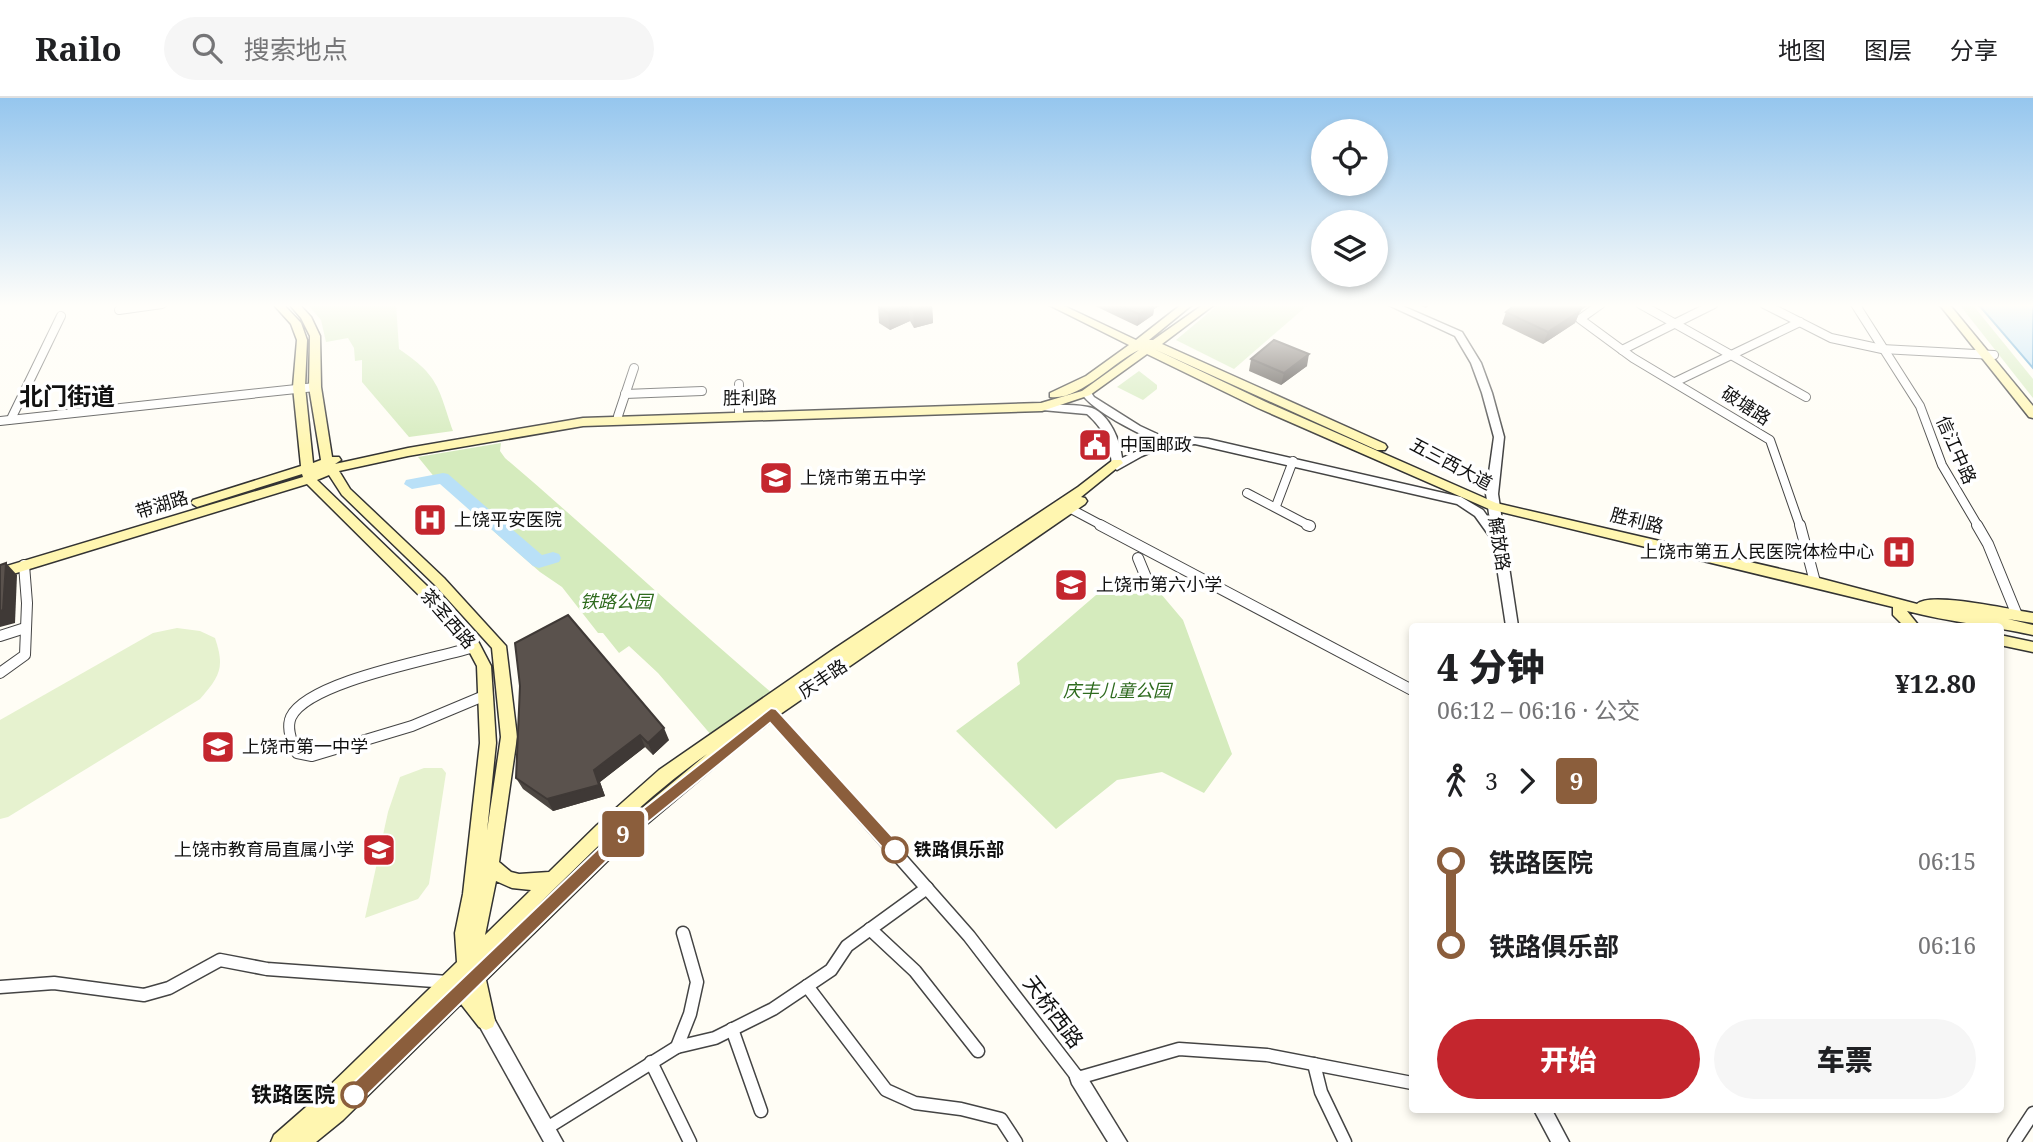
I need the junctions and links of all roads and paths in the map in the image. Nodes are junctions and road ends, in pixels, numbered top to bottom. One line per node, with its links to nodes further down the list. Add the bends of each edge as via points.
1 (43, 353): 30 (street)
2 (301, 353): 19 (main road)
3 (315, 353): 20 (main road, 茶圣西路)
4 (1131, 353): 27 (main road, 胜利路, via 1050,397)
5 (1135, 353): 22 (main road, 胜利路)
6 (1165, 353): 39 (main road, 五三西大道, via 1463,486)
7 (1470, 353): 39 (street, 解放路, via 1488,393 1499,437)
8 (1627, 353): 17 (street, 破塘路)
9 (1726, 353): 14 (street)
10 (1735, 353): 14 (street)
11 (1884, 353): 50 (street, 信江中路, via 1920,406 1942,465 1988,544)
12 (1949, 353): 15 (street)
13 (1988, 353): 15 (main road)
14 (1730, 355): 17 (street); 24 (street)
15 (1990, 355): 25 (main road); 28 (main road)
16 (634, 368): 23 (street)
17 (1675, 382): 47 (street, 破塘路, via 1770,440)
18 (739, 384): 27 (street)
19 (299, 387): 20 (street); 30 (street); 36 (main road)
20 (315, 387): 34 (main road, 茶圣西路)
21 (702, 391): 23 (street)
22 (1086, 393): 26 (main road, 胜利路); 32 (street, via 1136,428)
23 (625, 394): 29 (street)
24 (1806, 397)
25 (2033, 405)
26 (1042, 407): 34 (main road, 胜利路, via 583,422); 35 (street, via 1090,411 1112,435)
27 (739, 412): 29 (main road, 胜利路)
28 (2033, 414)
29 (618, 416): 34 (main road, 胜利路, via 498,431)
30 (11, 419): 31 (street)
31 (0, 421)
32 (1166, 442): 33 (street, via 1193,439); 35 (street)
33 (1293, 461): 38 (street); 42 (street, via 1461,501 1479,513)
34 (330, 465): 36 (main road, 带湖路); 69 (main road, 茶圣西路, via 346,492 499,646 509,737)
35 (1117, 465): 40 (main road, 庆丰路); 70 (main road, via 665,775)
36 (308, 474): 44 (main road, 带湖路); 45 (main road, 带湖路); 63 (main road, 茶圣西路, via 449,615)
37 (1247, 493): 38 (street)
38 (1276, 506): 41 (street)
39 (1493, 506): 42 (street, 解放路); 47 (main road, 胜利路)
40 (1071, 509): 66 (street); 68 (main road, 庆丰路)
41 (1310, 526)
42 (1500, 540): 52 (street, 解放路)
43 (1138, 558): 48 (street)
44 (0, 565)
45 (24, 565): 46 (main road, 带湖路); 57 (street)
46 (0, 573)
47 (1815, 582): 49 (main road, 胜利路)
48 (1150, 587)
49 (1902, 610): 50 (main road, via 1950,605); 53 (main road); 54 (main road)
50 (2017, 615): 51 (main road)
51 (2033, 618)
52 (1512, 623)
53 (1910, 623)
54 (1956, 623): 55 (main road, via 1983,619)
55 (2001, 623)
56 (2004, 624): 58 (main road)
57 (26, 628): 59 (street); 65 (street, via 24,655)
58 (2033, 630)
59 (0, 636)
60 (2033, 636): 61 (main road)
61 (2004, 637)
62 (2004, 637): 64 (main road)
63 (474, 647): 67 (main road, 茶圣西路, via 484,666); 67 (street, via 352,680 303,701 291,715 290,738 297,753 312,756 412,726)
64 (2033, 647)
65 (0, 673)
66 (1409, 688)
67 (486, 695): 74 (main road, 茶圣西路, via 488,743 464,933)
68 (771, 713): 71 (street, 天桥西路); 74 (main road, 庆丰路, via 630,828)
69 (490, 865): 70 (main road, via 505,880); 74 (main road, 茶圣西路)
70 (554, 879): 74 (main road)
71 (927, 888): 72 (street); 83 (street, 天桥西路, via 1039,1021)
72 (870, 929): 75 (street, via 847,946 831,970); 80 (street, via 922,979)
73 (683, 933): 79 (street, via 697,982)
74 (465, 973): 76 (street, via 383,979 220,960 169,988 144,995 54,983); 77 (main road, 茶圣西路); 89 (main road); 90 (main road, 庆丰路, via 336,1113)
75 (807, 986): 78 (street); 92 (street, via 886,1090 915,1103 1002,1119)
76 (0, 988)
77 (486, 1021): 88 (street, 茶圣西路)
78 (732, 1029): 79 (street); 85 (street)
79 (677, 1047): 81 (street)
80 (978, 1051)
81 (651, 1062): 88 (street); 91 (street)
82 (1314, 1064): 83 (street, via 1266,1055 1179,1049); 84 (street); 94 (street, via 1321,1092)
83 (1079, 1078): 93 (street)
84 (1409, 1082)
85 (761, 1111)
86 (1545, 1113): 95 (street)
87 (2033, 1113): 96 (street)
88 (551, 1135)
89 (281, 1142)
90 (300, 1142)
91 (690, 1142)
92 (1016, 1142)
93 (1118, 1142)
94 (1345, 1142)
95 (1560, 1142)
96 (2014, 1142)

